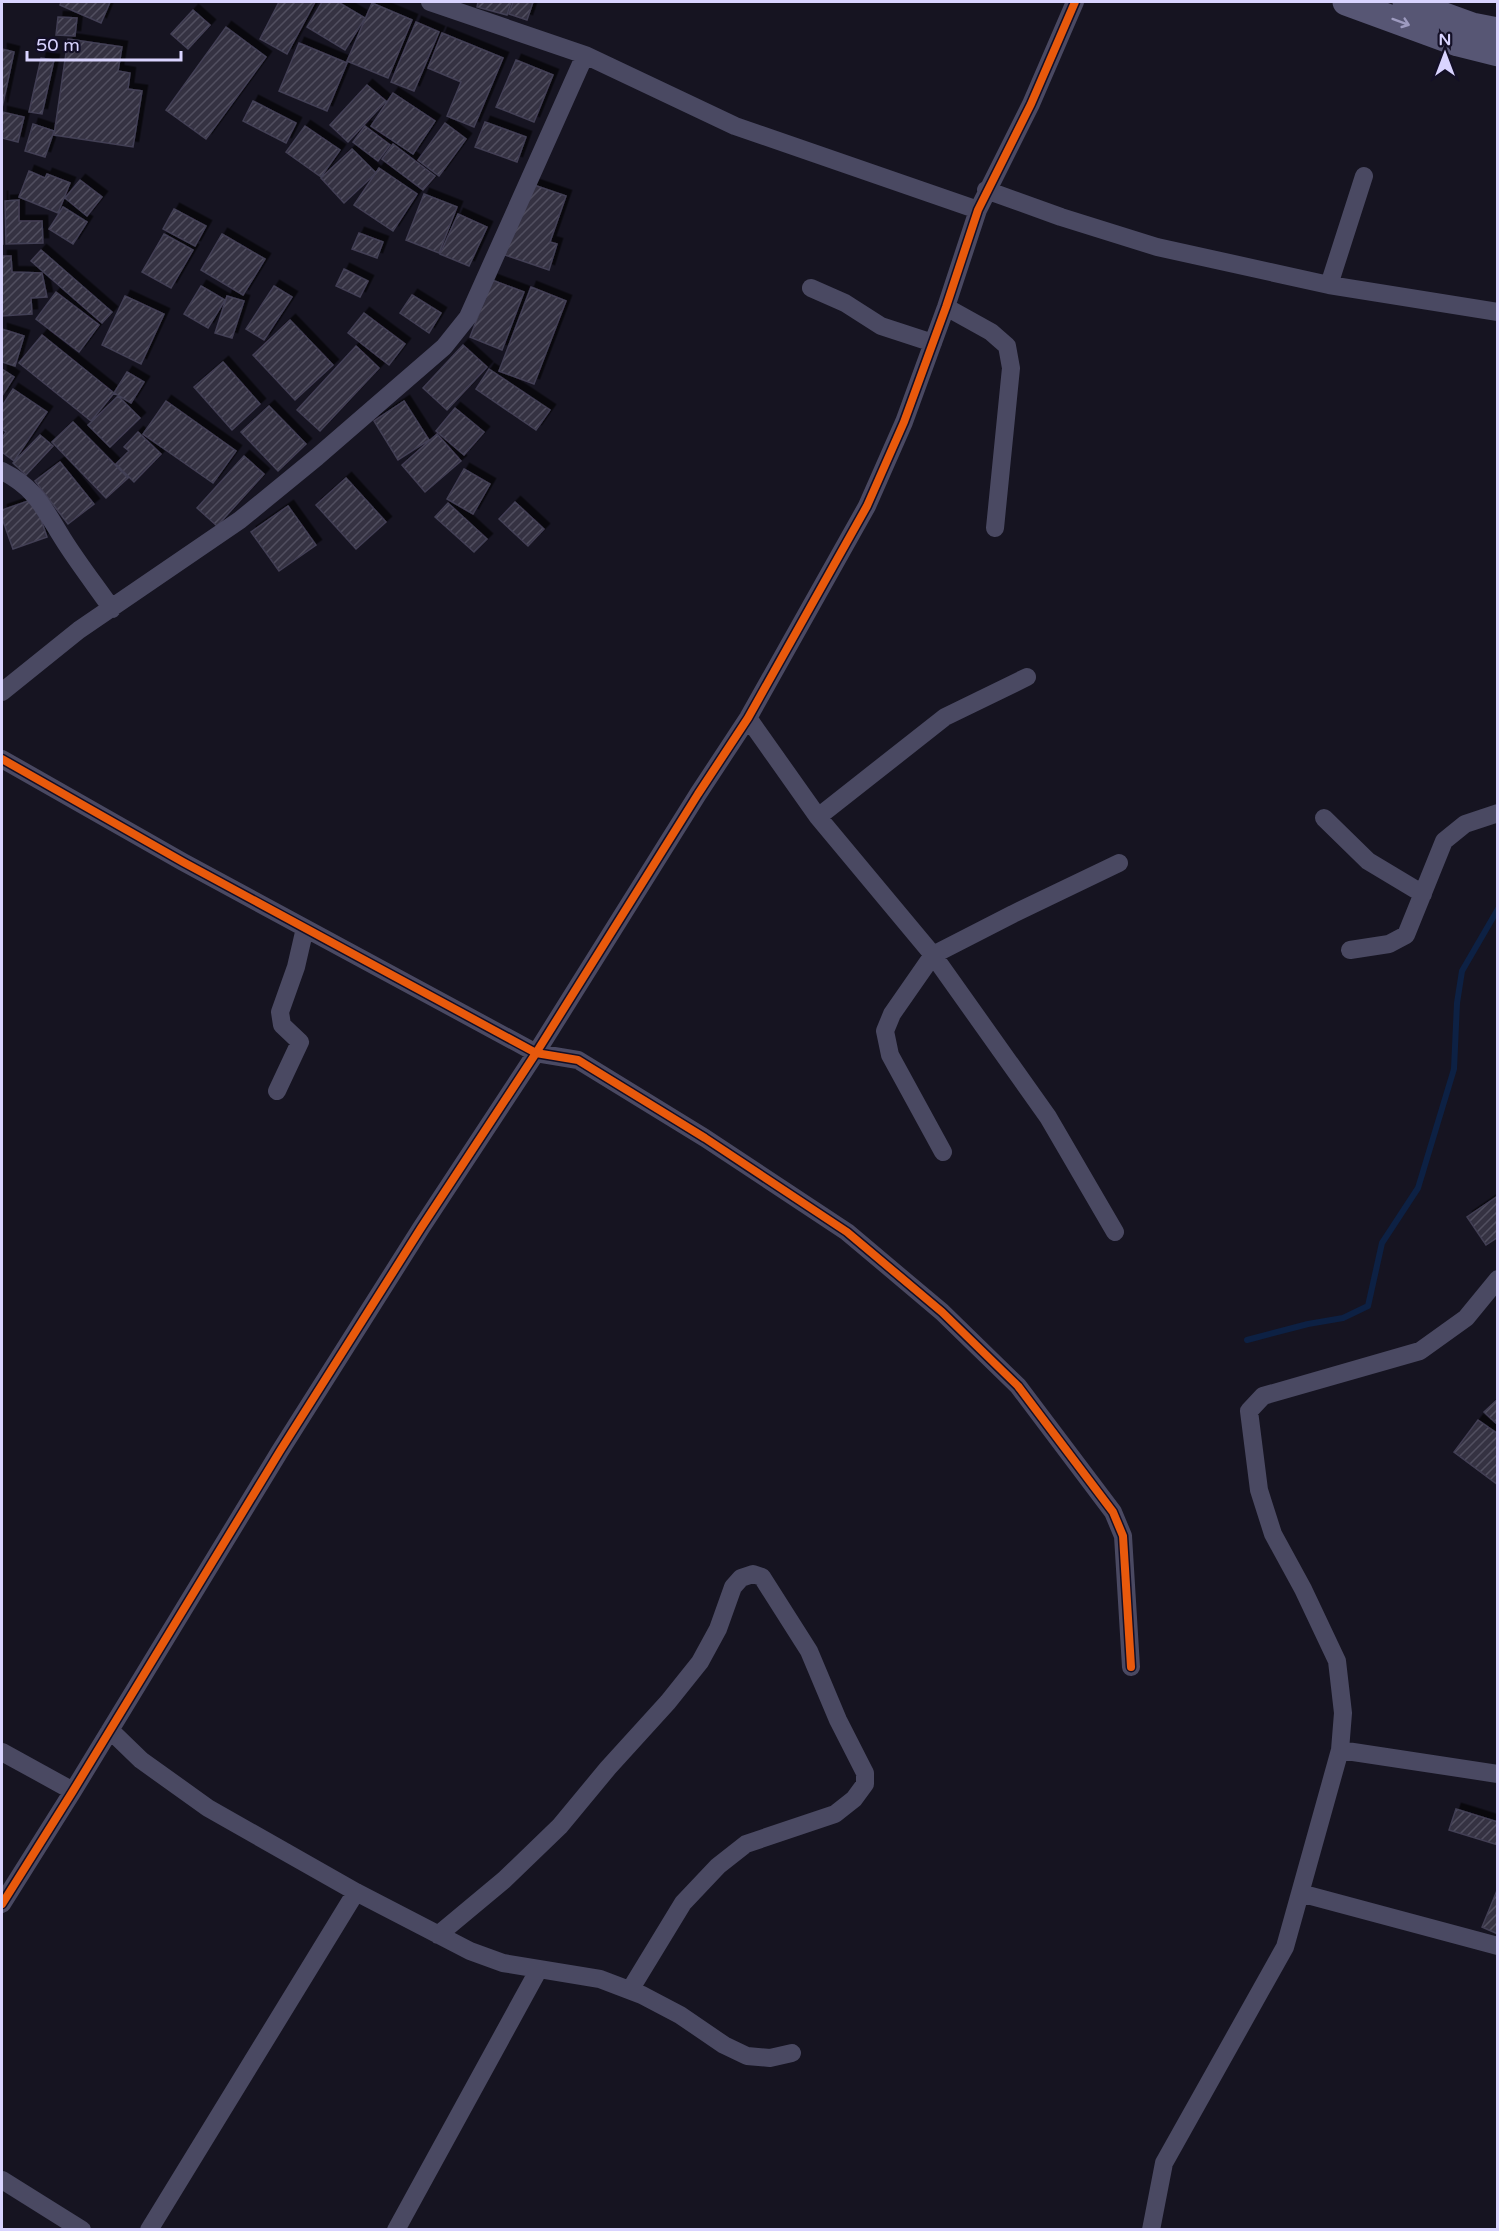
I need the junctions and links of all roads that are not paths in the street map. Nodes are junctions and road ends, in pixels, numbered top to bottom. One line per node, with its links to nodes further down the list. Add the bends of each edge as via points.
1 (430, 2): 7 (street)
2 (1075, 2): 9 (street, via 1031,104)
3 (1346, 2): 6 (main road, one-way to 6, via 1458,43)
4 (1406, 2): 5 (main road)
5 (1497, 31)
6 (1497, 53)
7 (585, 55): 10 (street, via 735,126); 18 (street, via 468,317 444,347 240,520)
8 (1364, 176): 11 (street)
9 (986, 190): 10 (street); 11 (street, via 1157,247)
10 (978, 210): 13 (street)
11 (1329, 285): 14 (street)
12 (811, 288): 15 (street, via 846,303 881,326)
13 (946, 307): 15 (street); 17 (street, via 991,332 1007,346 1011,368)
14 (1497, 312)
15 (933, 343): 21 (street, via 867,507)
16 (2, 471): 18 (street, via 38,498)
17 (995, 528)
18 (112, 609): 20 (street, via 79,630)
19 (1028, 677): 24 (street, via 945,717)
20 (2, 692)
21 (748, 718): 24 (street); 31 (street)
22 (2, 759): 28 (street)
23 (1497, 813): 27 (street, via 1465,824 1444,841)
24 (818, 817): 30 (street)
25 (1324, 818): 27 (street, via 1368,861)
26 (1119, 863): 30 (street)
27 (1423, 894): 29 (street, via 1406,936 1389,944)
28 (305, 928): 31 (street); 32 (street, via 280,1012 282,1025 300,1042)
29 (1350, 950)
30 (933, 955): 33 (street, via 892,1014 885,1031 890,1055); 34 (street, via 1048,1117)
31 (536, 1053): 36 (street, via 578,1060 847,1232 942,1312 1011,1379 1113,1512 1123,1536); 37 (street, via 280,1451)
32 (277, 1091)
33 (943, 1152)
34 (1115, 1232)
35 (1497, 1279): 38 (street, via 1466,1318 1420,1350 1263,1396 1249,1412 1259,1490 1273,1534 1336,1661 1343,1713)
36 (1131, 1667)
37 (110, 1731): 41 (street); 42 (street, via 141,1760 208,1808)
38 (1340, 1750): 40 (street); 43 (street)
39 (2, 1752): 41 (street)
40 (1497, 1774)
41 (73, 1791): 44 (street)
42 (356, 1892): 45 (street); 52 (street)
43 (1300, 1893): 46 (street); 54 (street, via 1285,1947 1164,2163)
44 (2, 1904)
45 (438, 1935): 47 (street, via 470,1952); 48 (street, via 560,1826 700,1662 718,1629 733,1587 741,1578 753,1574 762,1577 809,1651 865,1773 865,1784 835,1814 746,1844 718,1866 683,1903)
46 (1497, 1946)
47 (539, 1969): 48 (street, via 600,1979); 53 (street)
48 (630, 1990): 49 (street, via 747,2056 770,2058)
49 (792, 2053)
50 (2, 2180): 51 (street)
51 (82, 2229)
52 (149, 2229)
53 (396, 2229)
54 (1151, 2229)

